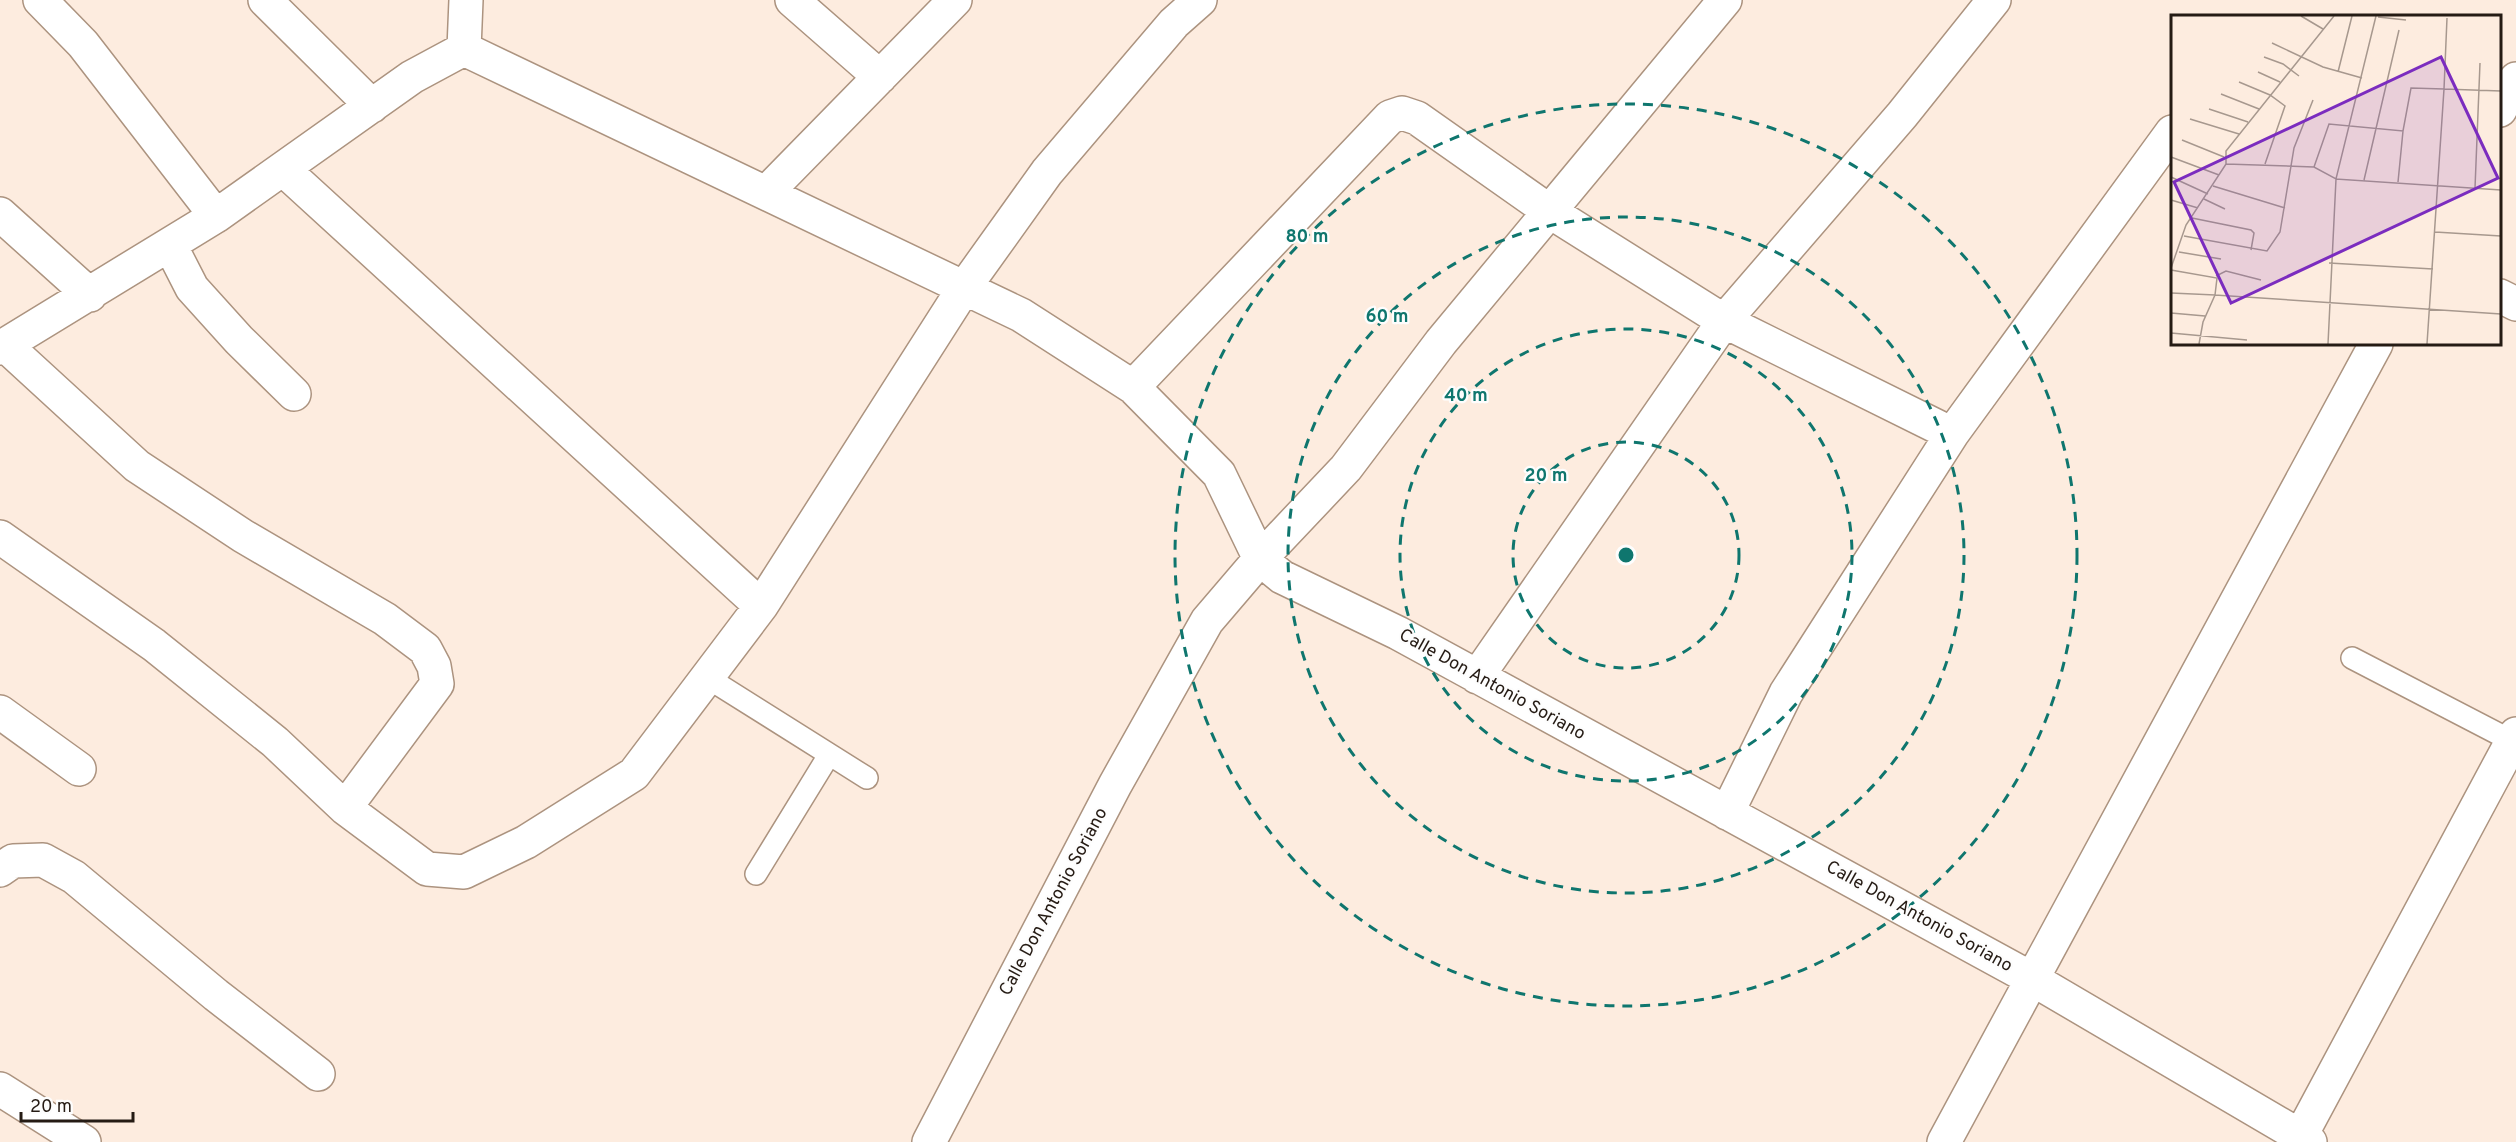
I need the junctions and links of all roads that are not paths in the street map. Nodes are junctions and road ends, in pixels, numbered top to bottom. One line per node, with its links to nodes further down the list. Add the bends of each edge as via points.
1 (40, 0): 19 (street, via 83,44)
2 (265, 0): 12 (street)
3 (466, 0): 9 (street)
4 (792, 0): 10 (street)
5 (955, 0): 10 (street)
6 (1200, 0): 21 (street, via 1174,23 1047,172)
7 (1725, 0): 17 (street)
8 (1994, 0): 25 (street)
9 (464, 49): 12 (street, via 412,77); 16 (street)
10 (880, 77): 16 (street)
11 (2516, 79): 13 (street)
12 (372, 106): 15 (street)
13 (2501, 106)
14 (2171, 133): 30 (street)
15 (283, 169): 19 (street); 33 (street)
16 (766, 194): 21 (street)
17 (1549, 211): 25 (street); 28 (street, via 1417,118 1402,113 1390,117); 32 (street, via 1441,342 1346,468)
18 (0, 214): 22 (street)
19 (216, 216): 20 (street)
20 (170, 245): 22 (street); 29 (street, via 192,288)
21 (964, 288): 28 (street, via 1021,315); 33 (street)
22 (90, 295): 27 (street)
23 (2501, 297): 24 (street)
24 (2516, 304)
25 (1724, 321): 30 (street); 35 (street)
26 (2375, 345): 46 (street)
27 (2, 347): 42 (street, via 137,466 243,536 385,619 424,649 434,666 437,684)
28 (1133, 387): 32 (street, via 1219,474)
29 (294, 394)
30 (1952, 434): 43 (street, via 1785,693)
31 (0, 537): 42 (street, via 154,645 275,742)
32 (1260, 559): 35 (street, Calle Don Antonio Soriano, via 1282,577 1398,633); 51 (street, Calle Don Antonio Soriano, via 1207,621 1115,785)
33 (762, 606): 36 (street)
34 (2352, 658): 38 (lane)
35 (1477, 677): 43 (street, Calle Don Antonio Soriano)
36 (708, 678): 39 (lane); 42 (street, via 634,774 526,842 464,872 427,869)
37 (0, 712): 40 (street)
38 (2514, 737): 49 (street)
39 (829, 755): 41 (lane); 45 (lane)
40 (80, 769)
41 (867, 778)
42 (345, 808)
43 (1727, 813): 46 (street, Calle Don Antonio Soriano)
44 (0, 870): 47 (street, via 13,861 43,860 74,877)
45 (756, 874)
46 (2034, 980): 49 (street, Calle Don Antonio Soriano); 52 (street)
47 (318, 1074)
48 (0, 1089): 50 (street)
49 (2305, 1139)
50 (84, 1142)
51 (929, 1142)
52 (1944, 1142)

